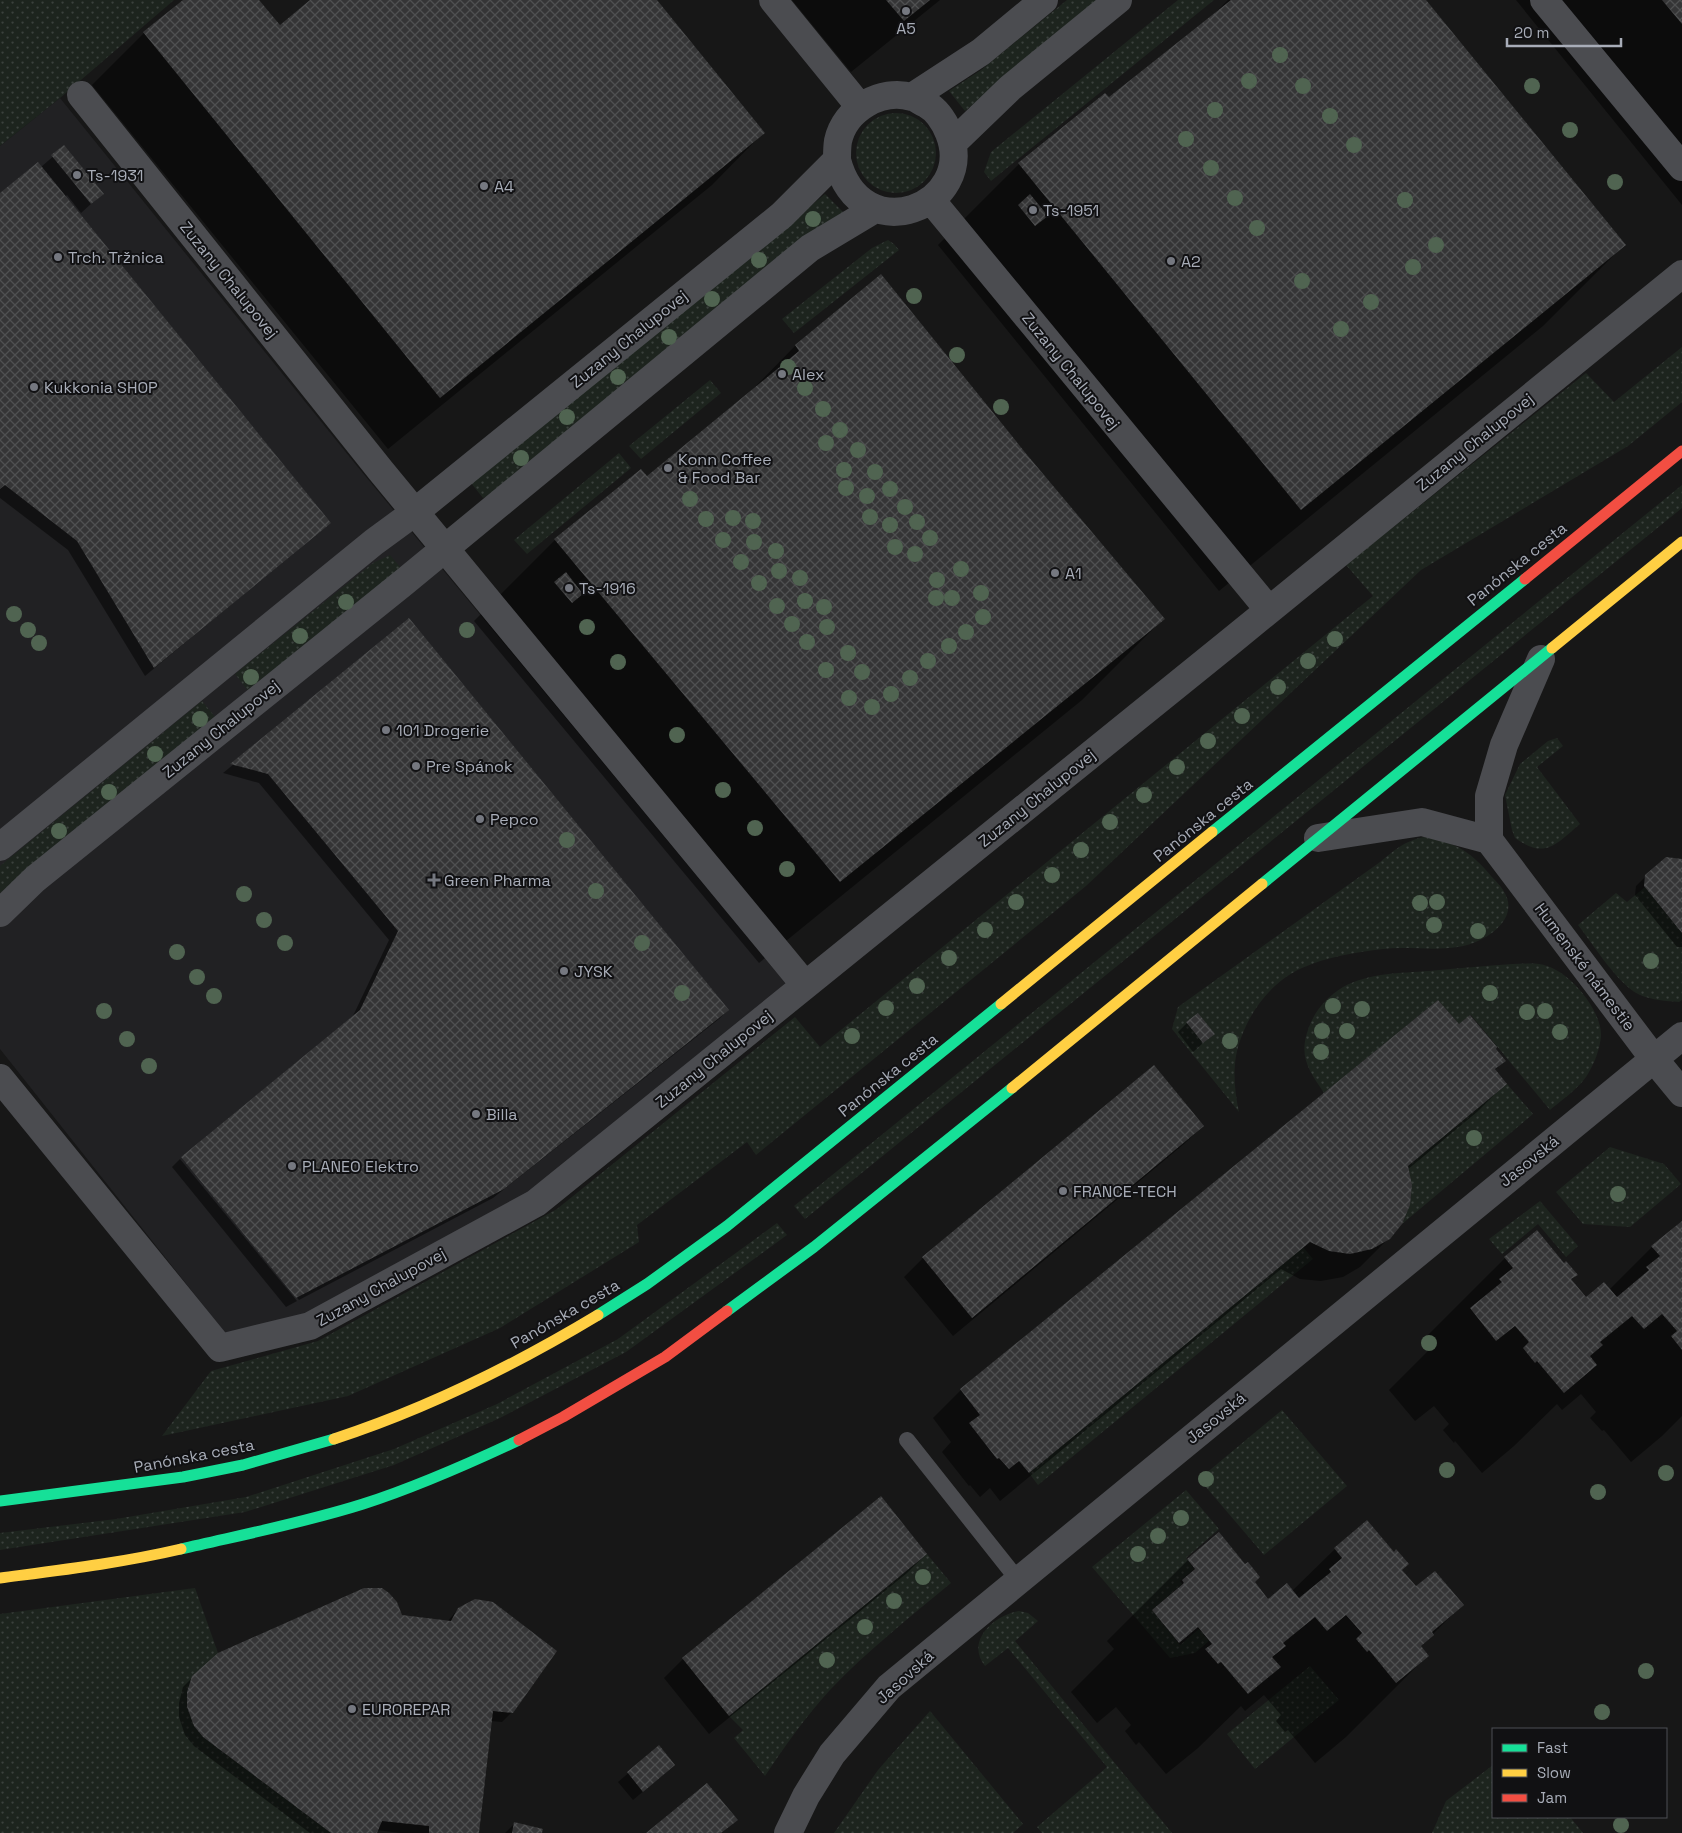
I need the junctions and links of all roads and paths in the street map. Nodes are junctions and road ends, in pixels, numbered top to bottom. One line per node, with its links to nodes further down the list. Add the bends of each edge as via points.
1 (773, 0): 7 (street)
2 (1044, 0): 6 (street, via 982,52)
3 (1118, 0): 8 (street, via 1035,67)
4 (1544, 0): 10 (street)
5 (81, 95): 15 (street, Zuzany Chalupovej)
6 (912, 97): 7 (street, via 876,98); 8 (street, via 931,107 945,123)
7 (860, 107): 9 (street, via 846,122 838,140)
8 (953, 143): 11 (street, via 950,174)
9 (837, 160): 12 (street, via 849,190); 15 (street, Zuzany Chalupovej, via 782,216)
10 (1682, 167)
11 (931, 200): 12 (street, via 904,212); 18 (street, Zuzany Chalupovej)
12 (875, 209): 17 (street, Zuzany Chalupovej, via 810,248)
13 (1682, 274): 18 (street, Zuzany Chalupovej)
14 (1682, 451): 30 (main road, Panónska cesta, via 749,1209 621,1301 480,1379 398,1415 322,1443 242,1465 185,1476)
15 (414, 512): 17 (street, Zuzany Chalupovej); 22 (street, Zuzany Chalupovej)
16 (1682, 542): 19 (main road)
17 (444, 548): 23 (street, Zuzany Chalupovej, via 29,884); 24 (street, Zuzany Chalupovej)
18 (1269, 610): 24 (street, Zuzany Chalupovej)
19 (1540, 659): 20 (main road); 21 (street, via 1504,745 1489,796)
20 (1318, 838): 21 (street, via 1422,822); 31 (main road, via 765,1284 665,1357 563,1417 417,1485 309,1520 142,1558)
21 (1489, 840): 26 (street, Humenské námestie)
22 (0, 847)
23 (0, 913)
24 (805, 985): 27 (street, Zuzany Chalupovej, via 536,1203 310,1326 220,1348)
25 (1682, 1036): 26 (street, Jasovská)
26 (1654, 1059): 28 (street, Humenské námestie); 32 (street, Jasovská)
27 (0, 1078)
28 (1682, 1093)
29 (907, 1440): 32 (lane)
30 (0, 1501)
31 (0, 1578)
32 (1018, 1580): 33 (street, Jasovská, via 889,1687 832,1754)
33 (788, 1833)

